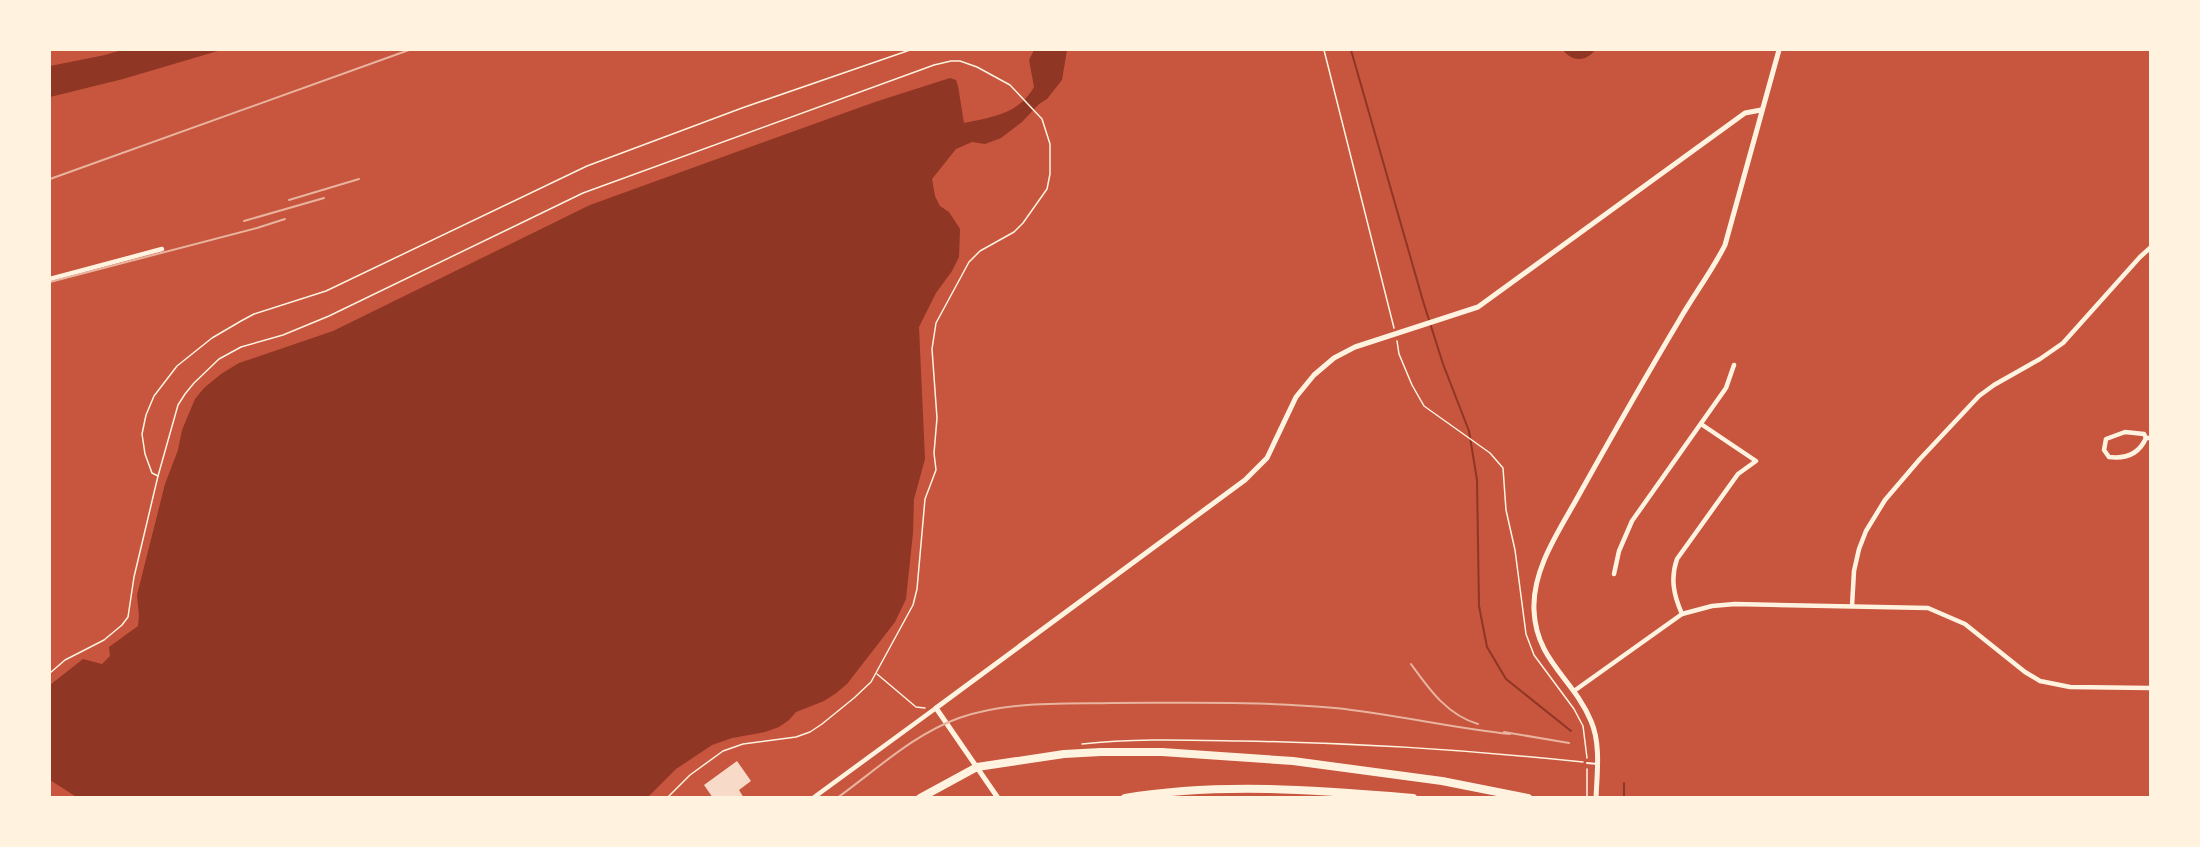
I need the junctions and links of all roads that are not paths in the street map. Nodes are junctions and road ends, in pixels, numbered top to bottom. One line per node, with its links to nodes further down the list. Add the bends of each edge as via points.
1 (1779, 50): 2 (street)
2 (1761, 110): 13 (street, via 1725,245 1713,271 1685,310 1617,426 1540,573 1534,593 1536,630 1543,650); 14 (street, via 1745,113 1485,303 1355,347 1334,358 1296,398 1267,458 1245,480)
3 (2151, 248): 10 (street, via 2062,343 1979,396 1893,491 1872,518 1862,540 1854,571)
4 (162, 249): 5 (street)
5 (50, 279)
6 (1734, 365): 7 (street, via 1726,387)
7 (1701, 424): 9 (street, via 1632,521); 11 (street, via 1756,461 1738,474 1677,559 1673,583)
8 (2148, 438): 8 (street, via 2125,432 2106,439 2104,450 2109,457 2120,458 2143,447)
9 (1614, 574)
10 (1852, 606): 11 (street, via 1735,604); 12 (street, via 1928,608 1945,614 1980,634 2025,672 2054,685)
11 (1682, 614): 13 (street)
12 (2151, 688)
13 (1574, 691): 16 (street, via 1593,723)
14 (936, 708): 17 (street); 18 (street)
15 (1587, 763): 16 (lane)
16 (1598, 764): 24 (street)
17 (977, 767): 19 (highway); 20 (street); 23 (highway, via 1101,752 1237,756 1442,780)
18 (813, 798)
19 (920, 798)
20 (998, 798)
21 (1125, 798): 22 (highway, via 1176,791 1246,789)
22 (1413, 798)
23 (1528, 798)
24 (1596, 798)

